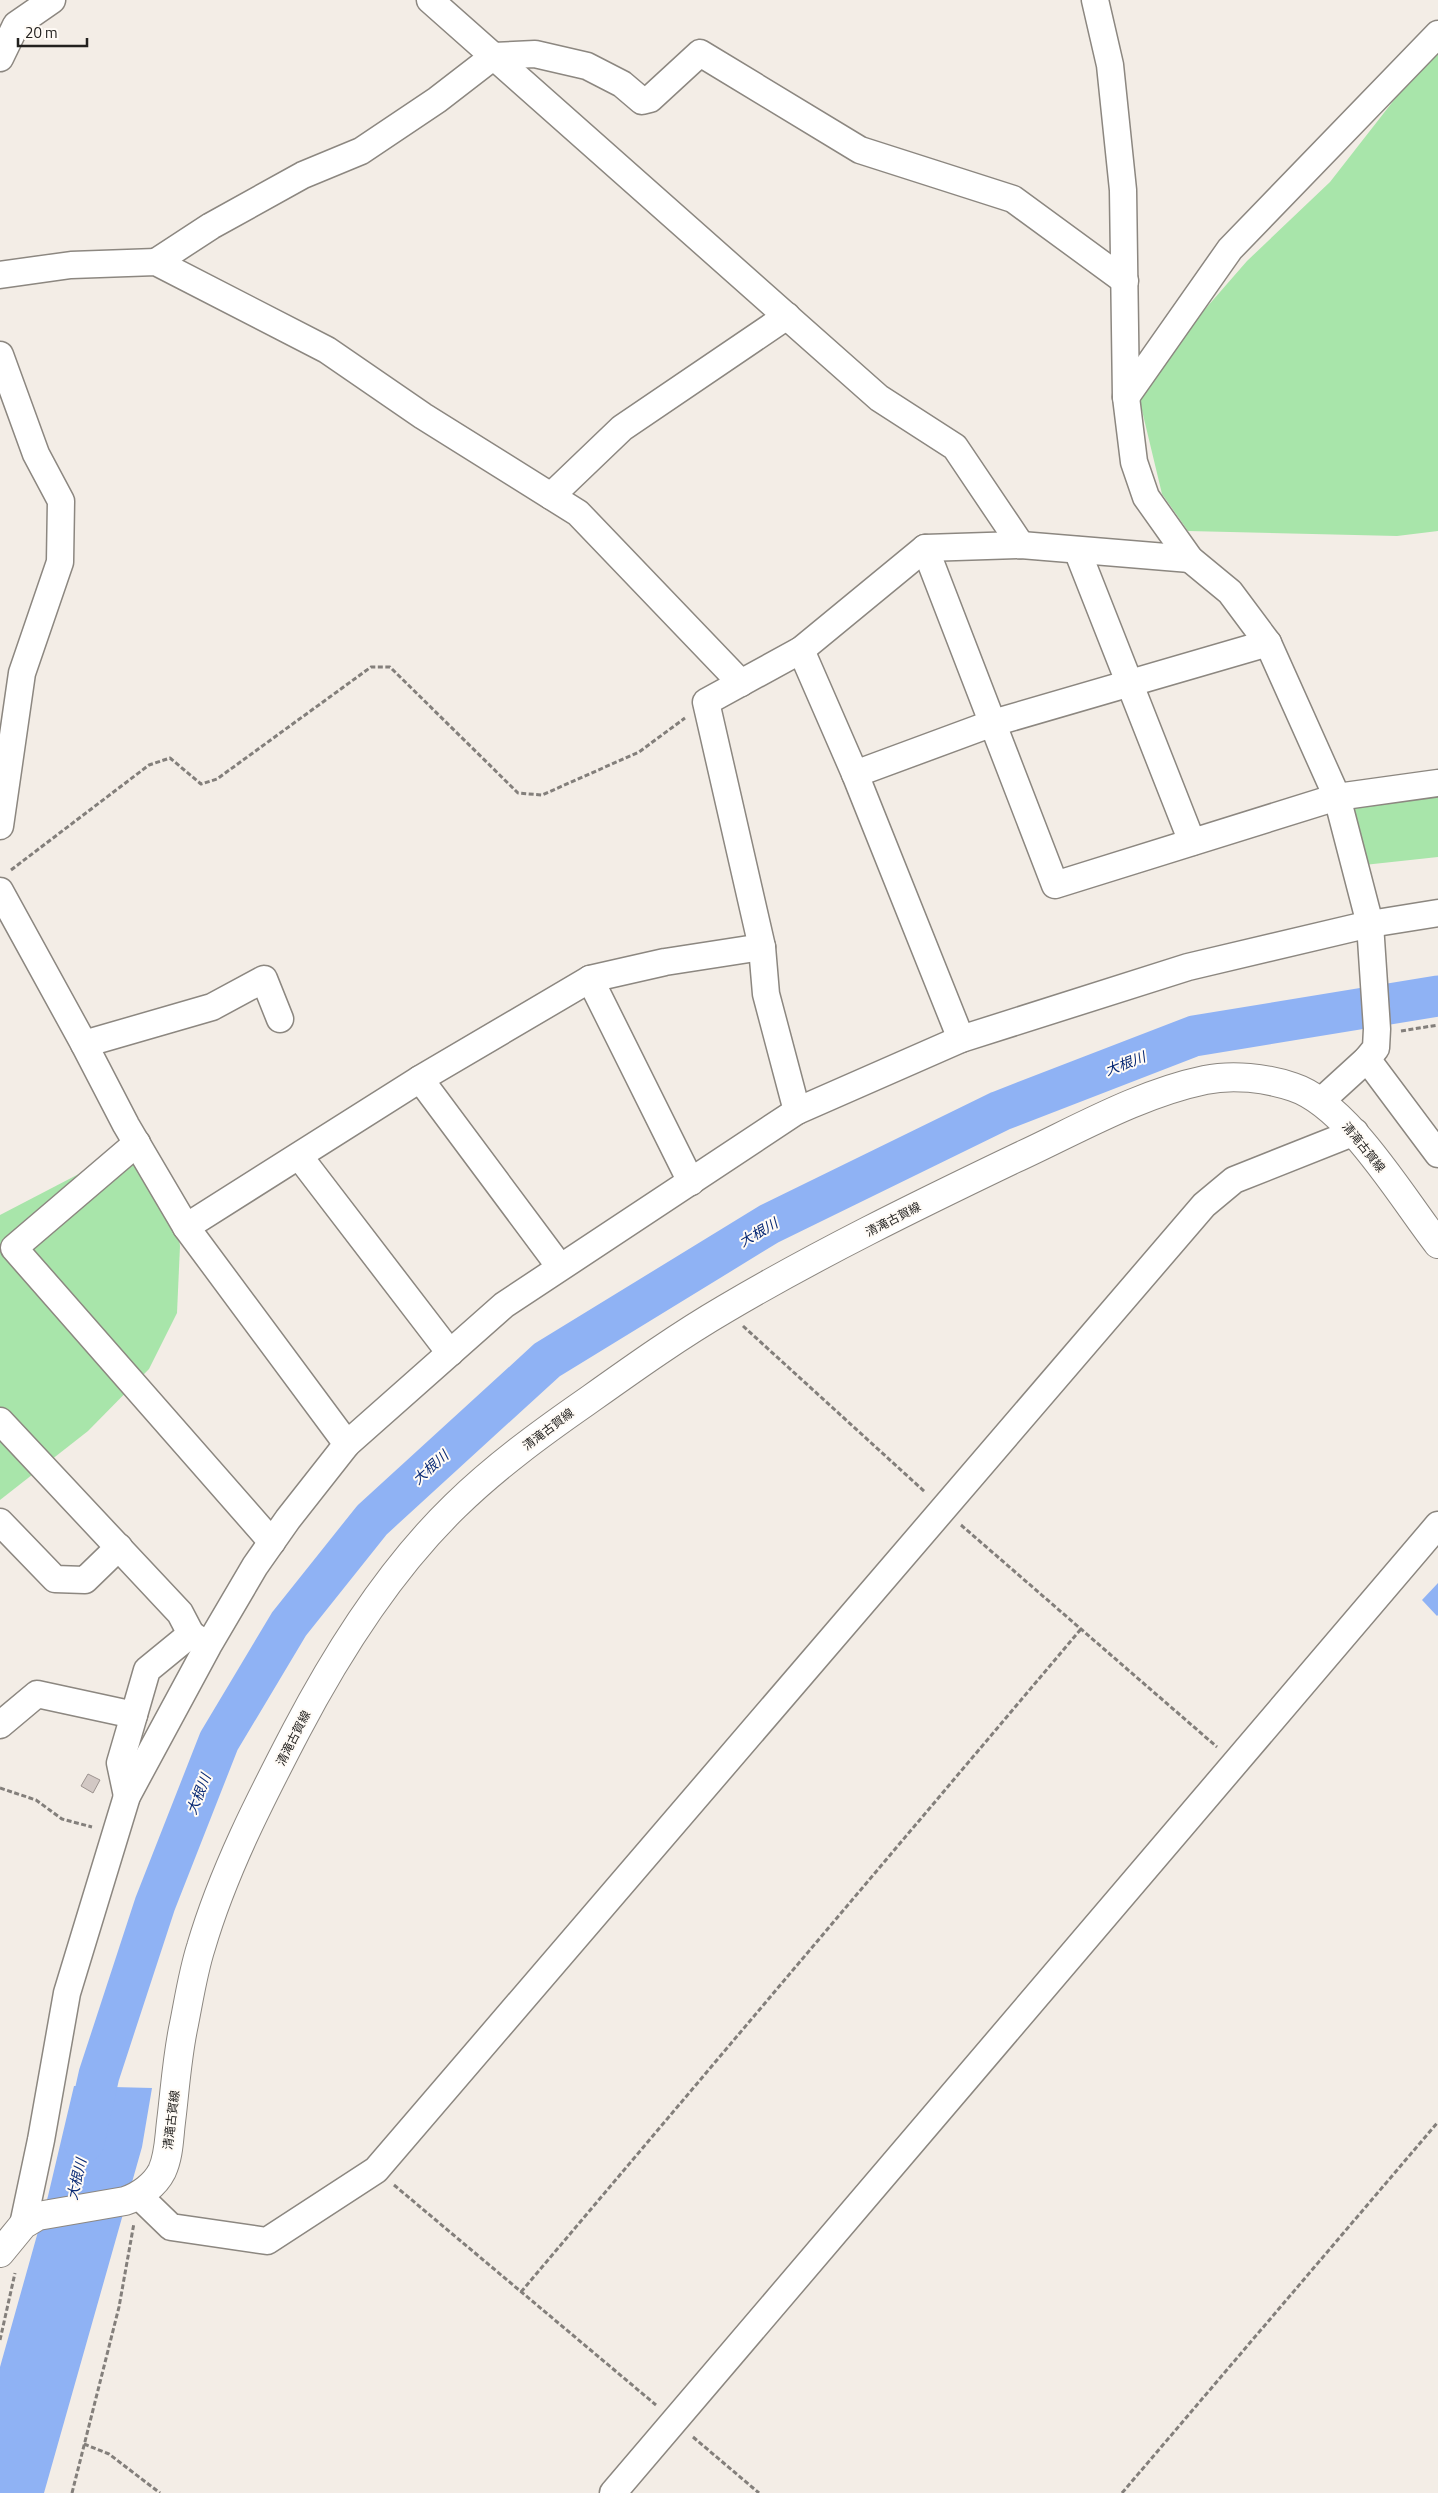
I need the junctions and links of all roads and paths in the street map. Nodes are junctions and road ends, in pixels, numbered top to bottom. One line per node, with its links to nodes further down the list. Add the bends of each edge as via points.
1 (52, 0): 6 (street, via 16,25)
2 (430, 0): 5 (street)
3 (1095, 0): 9 (street, via 1110,65 1123,190)
4 (1438, 34): 12 (street, via 1230,250)
5 (494, 56): 7 (street, via 437,100 361,151 303,174 211,226); 9 (street, via 535,54 587,66 622,84 642,101 650,99 700,53 860,150 1013,199); 10 (street)
6 (0, 58)
7 (156, 262): 8 (street, via 71,265); 13 (street, via 327,350 422,416)
8 (0, 275)
9 (1125, 281): 12 (street)
10 (787, 316): 13 (street, via 622,428); 14 (street, via 879,398 955,447)
11 (0, 355): 27 (street, via 36,454 61,501 60,562 22,673)
12 (1126, 397): 17 (street, via 1134,462 1146,497)
13 (551, 496): 20 (street, via 578,513)
14 (1021, 545): 15 (street); 16 (street)
15 (925, 548): 19 (street); 23 (street)
16 (1077, 550): 17 (street); 21 (street)
17 (1190, 559): 18 (street, via 1230,592)
18 (1268, 642): 21 (street); 26 (street)
19 (801, 650): 20 (street); 24 (street)
20 (741, 683): 22 (street)
21 (1130, 683): 23 (street); 28 (street)
22 (706, 702): 29 (path, via 639,752 542,796 518,793 390,667 372,667 217,779 201,784 170,758 148,765 11,870); 32 (street)
23 (993, 723): 24 (street); 28 (street, via 1055,885)
24 (855, 774): 36 (street)
25 (1438, 783): 26 (street)
26 (1337, 797): 28 (street); 31 (street)
27 (0, 826)
28 (1192, 842)
29 (3, 881): 38 (street)
30 (1438, 913): 31 (street)
31 (1371, 929): 36 (street, via 1188,967); 37 (street)
32 (762, 947): 33 (street, via 665,962); 41 (street, via 766,994)
33 (590, 979): 39 (street); 46 (street)
34 (280, 1019): 38 (street, via 264,979 212,1007)
35 (1438, 1026): 37 (path, via 1394,1032)
36 (962, 1039): 41 (street)
37 (1374, 1042): 40 (street); 44 (street)
38 (84, 1044): 43 (street)
39 (420, 1078): 45 (street); 49 (street)
40 (1321, 1101): 42 (main road, 清滝古賀線); 50 (main road, 清滝古賀線, via 1297,1088 1239,1077 1208,1079 1177,1088 1120,1110 980,1175)
41 (797, 1111): 46 (street)
42 (1355, 1132): 48 (main road, 清滝古賀線); 54 (street, via 1234,1180 1204,1205)
43 (137, 1143): 47 (street); 57 (street, via 14,1248)
44 (1438, 1154)
45 (299, 1156): 47 (street); 51 (street)
46 (691, 1182): 49 (street)
47 (186, 1227): 53 (street)
48 (1438, 1244)
49 (560, 1267): 51 (street, via 504,1304)
50 (724, 1309): 54 (path); 69 (main road, 清滝古賀線, via 640,1363 502,1464 453,1507 410,1554 374,1602 296,1730 229,1870 201,1948 182,2030 168,2152 161,2173)
51 (450, 1353): 53 (street)
52 (0, 1421): 58 (street)
53 (347, 1444): 57 (street)
54 (943, 1508): 59 (path); 68 (street)
55 (0, 1522): 58 (street, via 55,1579 85,1580)
56 (1433, 1540): 63 (street)
57 (272, 1542): 60 (street)
58 (118, 1547): 60 (street, via 180,1613)
59 (1081, 1629): 63 (path); 72 (path)
60 (200, 1640): 61 (street, via 147,1670); 65 (street)
61 (134, 1715): 62 (street, via 36,1694); 65 (street, via 120,1763)
62 (0, 1724)
63 (1235, 1762): 74 (street)
64 (0, 1788): 66 (path, via 36,1800 62,1819)
65 (127, 1796): 66 (street)
66 (116, 1834): 70 (street, via 67,1993)
67 (1438, 2122): 80 (path)
68 (376, 2170): 69 (street, via 267,2241 171,2227); 72 (path)
69 (132, 2199): 70 (main road); 75 (path, via 119,2307)
70 (30, 2221): 71 (main road)
71 (9, 2258): 73 (path)
72 (521, 2292): 74 (path)
73 (0, 2340)
74 (674, 2421): 78 (street); 79 (path)
75 (84, 2444): 76 (path); 77 (path, via 109,2454)
76 (72, 2493)
77 (160, 2493)
78 (613, 2493)
79 (759, 2493)
80 (1122, 2493)

